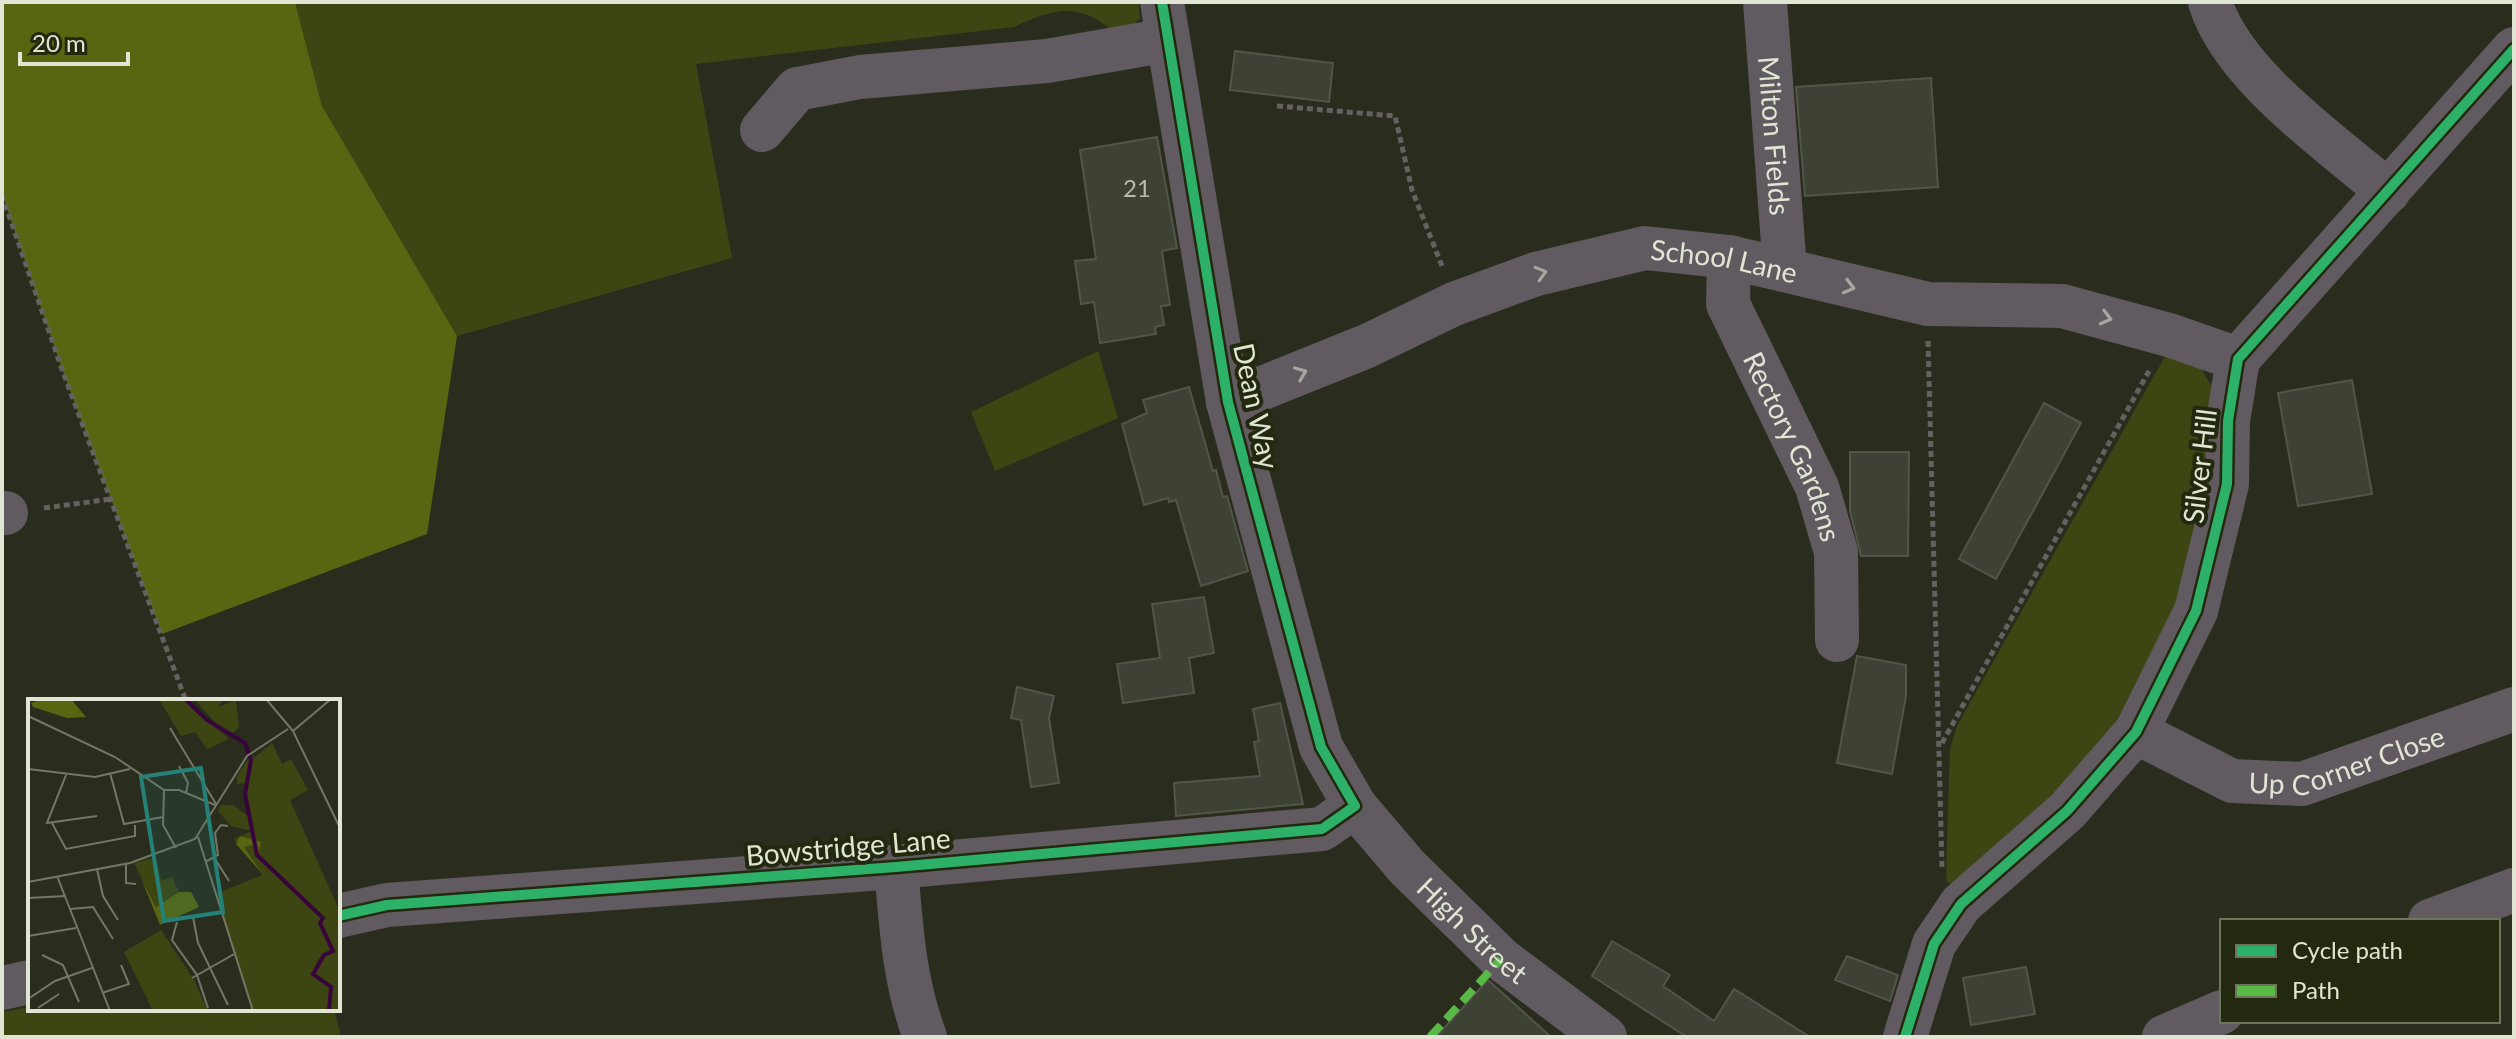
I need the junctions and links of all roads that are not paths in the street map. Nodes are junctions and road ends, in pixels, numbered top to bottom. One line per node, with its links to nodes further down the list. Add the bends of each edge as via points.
1 (1765, 2): 8 (street, Milton Fields)
2 (2210, 2): 6 (street, via 2231,45 2278,97)
3 (1165, 21): 5 (street, via 1047,61 860,77 797,89); 10 (street, Dean Way, via 1196,118)
4 (2514, 49): 6 (street)
5 (762, 130)
6 (2388, 192): 9 (street)
7 (1729, 257): 8 (street, School Lane); 10 (street, School Lane, one-way to 7, via 1536,274 1645,248); 11 (street, Rectory Gardens, via 1728,304 1817,487 1836,552)
8 (1785, 270): 9 (street, School Lane, one-way to 9, via 1928,304 2062,306)
9 (2238, 359): 13 (street, Silver Hill, via 2228,421 2227,484 2196,611)
10 (1228, 402): 14 (street, Dean Way, via 1321,747)
11 (1837, 640)
12 (2514, 709): 13 (street, Up Corner Close, via 2302,784 2232,781)
13 (2136, 732): 24 (street, Silver Hill, via 2067,811 1961,904 1934,944)
14 (1355, 806): 15 (street, Bowstridge Lane, via 1322,829); 23 (street, High Street, via 1407,867 1501,959)
15 (896, 867): 17 (street, Bowstridge Lane, via 387,905); 22 (street, via 904,961)
16 (2514, 890): 18 (street)
17 (340, 916)
18 (2435, 919)
19 (28, 982): 20 (street)
20 (2, 988)
21 (2220, 1013): 25 (street)
22 (925, 1037)
23 (1605, 1037)
24 (1905, 1037)
25 (2164, 1037)

